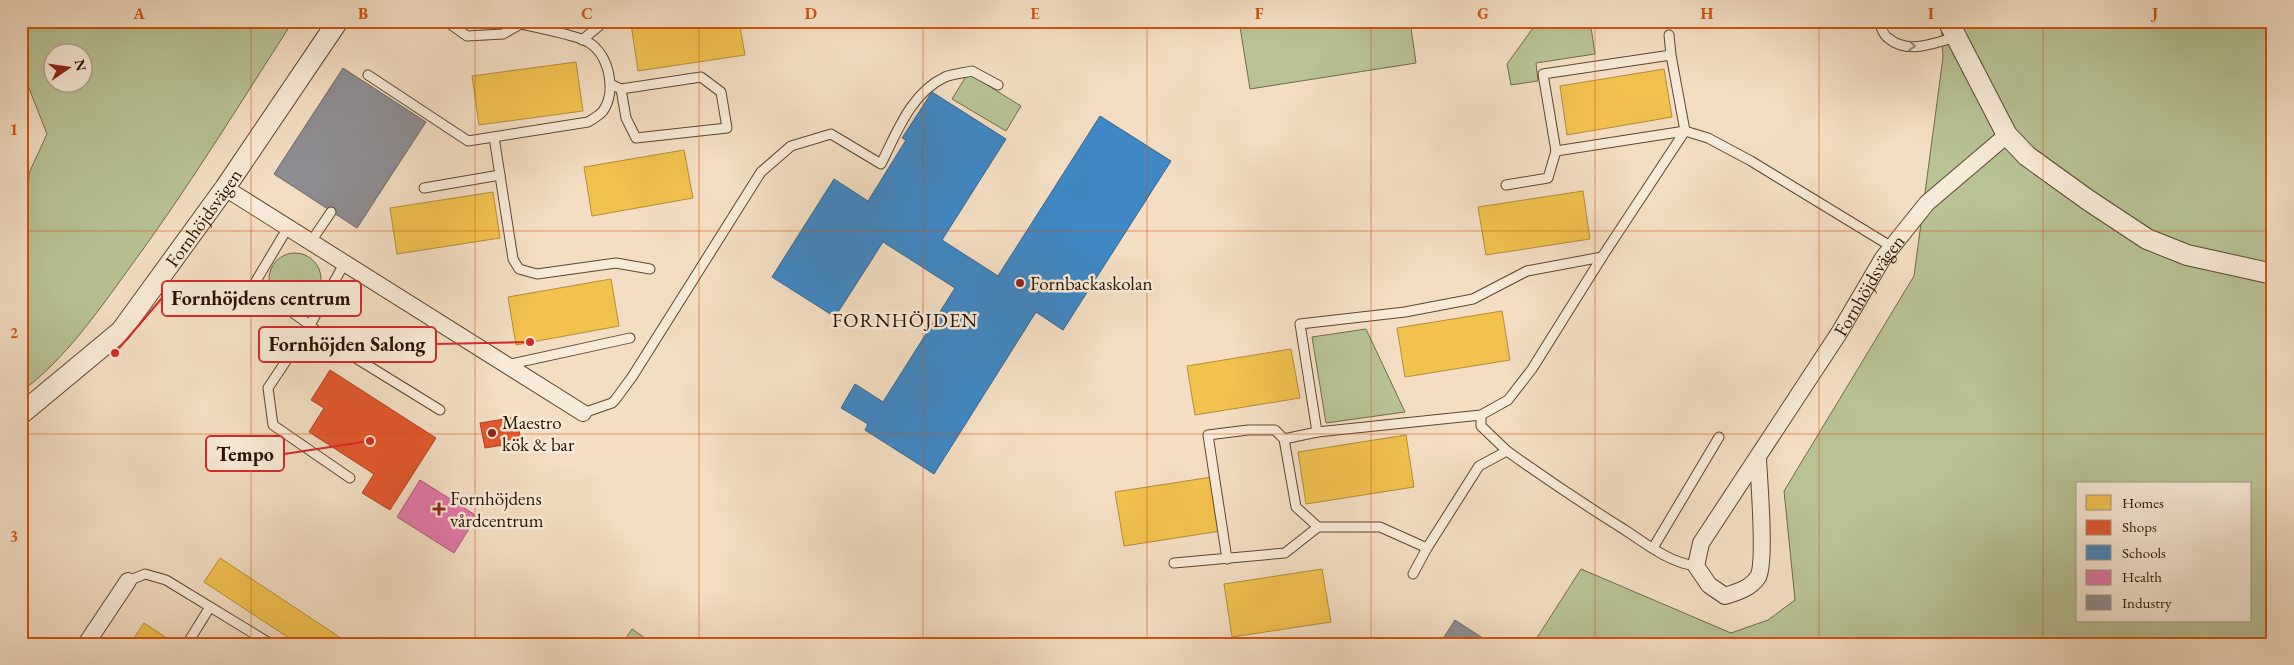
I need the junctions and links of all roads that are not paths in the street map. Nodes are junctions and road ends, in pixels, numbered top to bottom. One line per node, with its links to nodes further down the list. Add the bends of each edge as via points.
1 (338, 21): 20 (street, Fornhöjdsvägen)
2 (446, 21): 5 (lane, via 467,36 503,34)
3 (605, 21): 8 (lane)
4 (1878, 21): 6 (lane, one-way to 6, via 1886,38 1902,46 1920,47)
5 (524, 23): 8 (lane)
6 (1952, 29): 15 (street)
7 (1669, 34): 9 (lane)
8 (582, 40): 11 (lane, via 598,50 606,65)
9 (1671, 55): 14 (lane); 17 (lane, via 1543,74)
10 (368, 75): 16 (lane, via 468,141)
11 (610, 84): 13 (lane); 16 (lane, via 603,112 588,122)
12 (998, 85): 34 (lane, via 972,71 946,76 926,89 907,113 881,164 831,134 791,146 761,172 615,400)
13 (621, 89): 13 (lane, via 701,77 721,92 727,128 636,138 626,118)
14 (1685, 131): 17 (lane); 25 (lane, via 1708,138 1751,162); 26 (lane)
15 (2006, 135): 25 (street, Fornhöjdsvägen, via 1927,203); 29 (street, via 2027,156 2147,239 2187,254)
16 (494, 137): 18 (lane)
17 (1556, 151): 19 (lane, via 1548,178)
18 (500, 175): 21 (lane); 28 (lane, via 513,259 519,269 537,274 616,263)
19 (1506, 185)
20 (225, 188): 23 (street); 35 (street, Fornhöjdsvägen, via 121,331)
21 (424, 188)
22 (331, 212): 24 (lane)
23 (287, 229): 24 (street); 30 (lane, via 256,281 258,288)
24 (310, 242): 27 (street)
25 (1892, 247): 41 (street, Fornhöjdsvägen)
26 (1602, 257): 36 (lane, via 1532,369 1508,400); 37 (lane, via 1527,271 1473,299 1405,312 1300,324)
27 (344, 264): 30 (lane); 32 (street)
28 (650, 268)
29 (2273, 274)
30 (310, 325): 33 (lane, via 328,341); 42 (lane, via 268,388 273,425)
31 (630, 338): 32 (lane)
32 (506, 365): 34 (street)
33 (440, 410)
34 (583, 413)
35 (21, 414)
36 (1481, 415): 37 (lane); 40 (lane, via 1481,426)
37 (1317, 432): 39 (lane)
38 (1719, 437): 45 (lane)
39 (1284, 438): 43 (lane, via 1296,507); 46 (lane, via 1275,430 1208,435)
40 (1507, 452): 44 (lane, via 1479,466); 45 (lane)
41 (1758, 458): 48 (street, Fornhöjdsvägen, via 1701,543); 48 (street, via 1763,545 1758,576 1746,589 1725,596 1709,585)
42 (350, 478)
43 (1318, 528): 44 (lane, via 1380,528); 46 (lane, via 1285,553)
44 (1427, 548): 49 (lane)
45 (1654, 548): 48 (lane, via 1684,565)
46 (1227, 559): 47 (lane)
47 (1174, 563)
48 (1696, 566)
49 (1413, 574)
50 (128, 580): 51 (lane, via 145,574 166,580); 52 (street)
51 (210, 607): 53 (lane); 54 (lane)
52 (86, 644)
53 (187, 644)
54 (271, 644)

